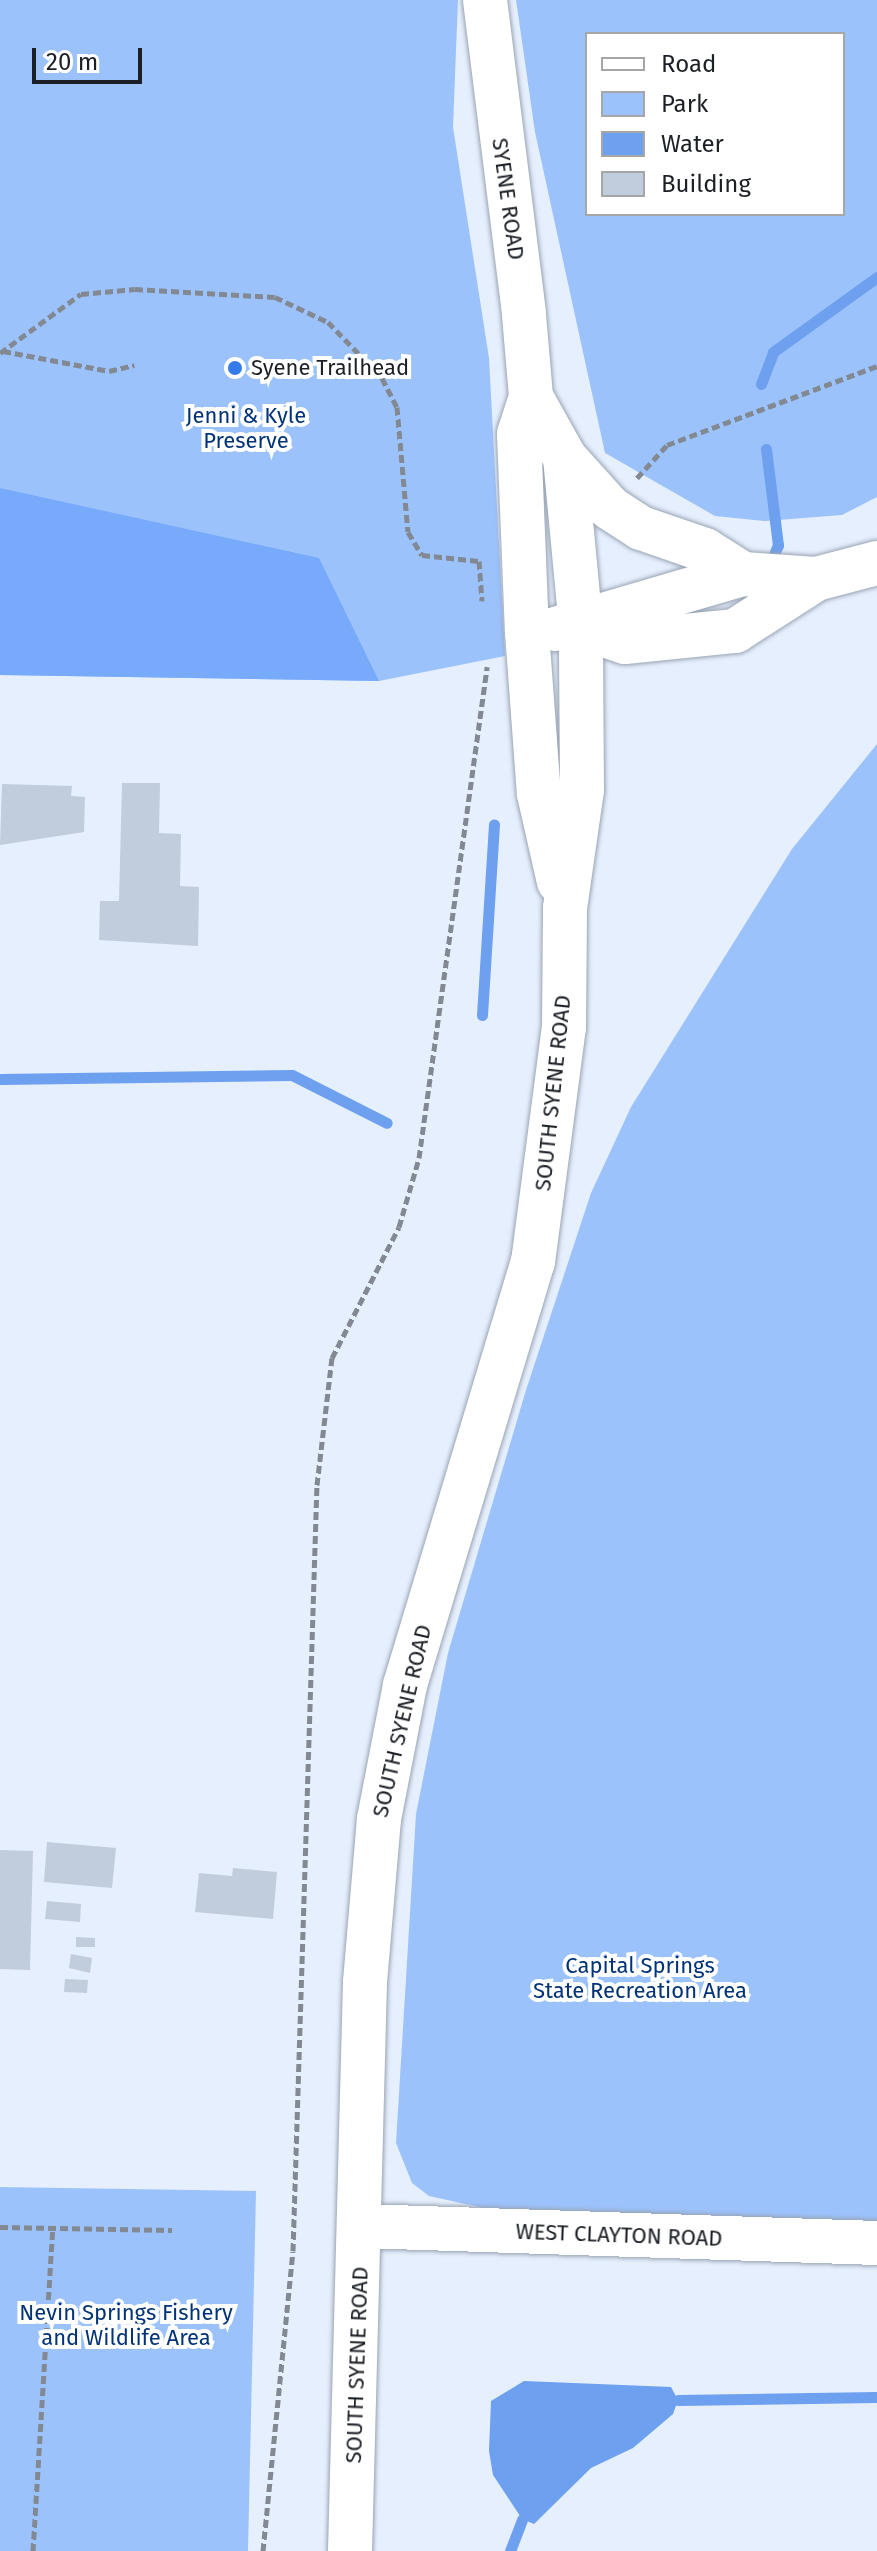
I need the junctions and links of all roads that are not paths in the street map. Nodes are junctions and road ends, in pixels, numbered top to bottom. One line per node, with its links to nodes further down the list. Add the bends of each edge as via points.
1 (485, 0): 2 (street, SYENE ROAD)
2 (531, 397): 3 (street, SYENE ROAD); 8 (street, SYENE ROAD, via 519,434)
3 (565, 458): 5 (street, via 633,523 667,542 705,550); 7 (street, SYENE ROAD)
4 (877, 563): 6 (street)
5 (743, 574): 6 (street); 7 (street, via 628,603)
6 (816, 579): 7 (street, via 735,631 625,642)
7 (581, 627): 8 (street); 9 (street, SOUTH SYENE ROAD, via 582,790)
8 (527, 632): 9 (street, SOUTH SYENE ROAD, via 539,794)
9 (565, 908): 10 (street, SOUTH SYENE ROAD, via 564,1027 533,1262 405,1685 379,1819 366,1966)
10 (362, 2226): 11 (street, WEST CLAYTON ROAD); 12 (street, SOUTH SYENE ROAD)
11 (877, 2243)
12 (350, 2551)

